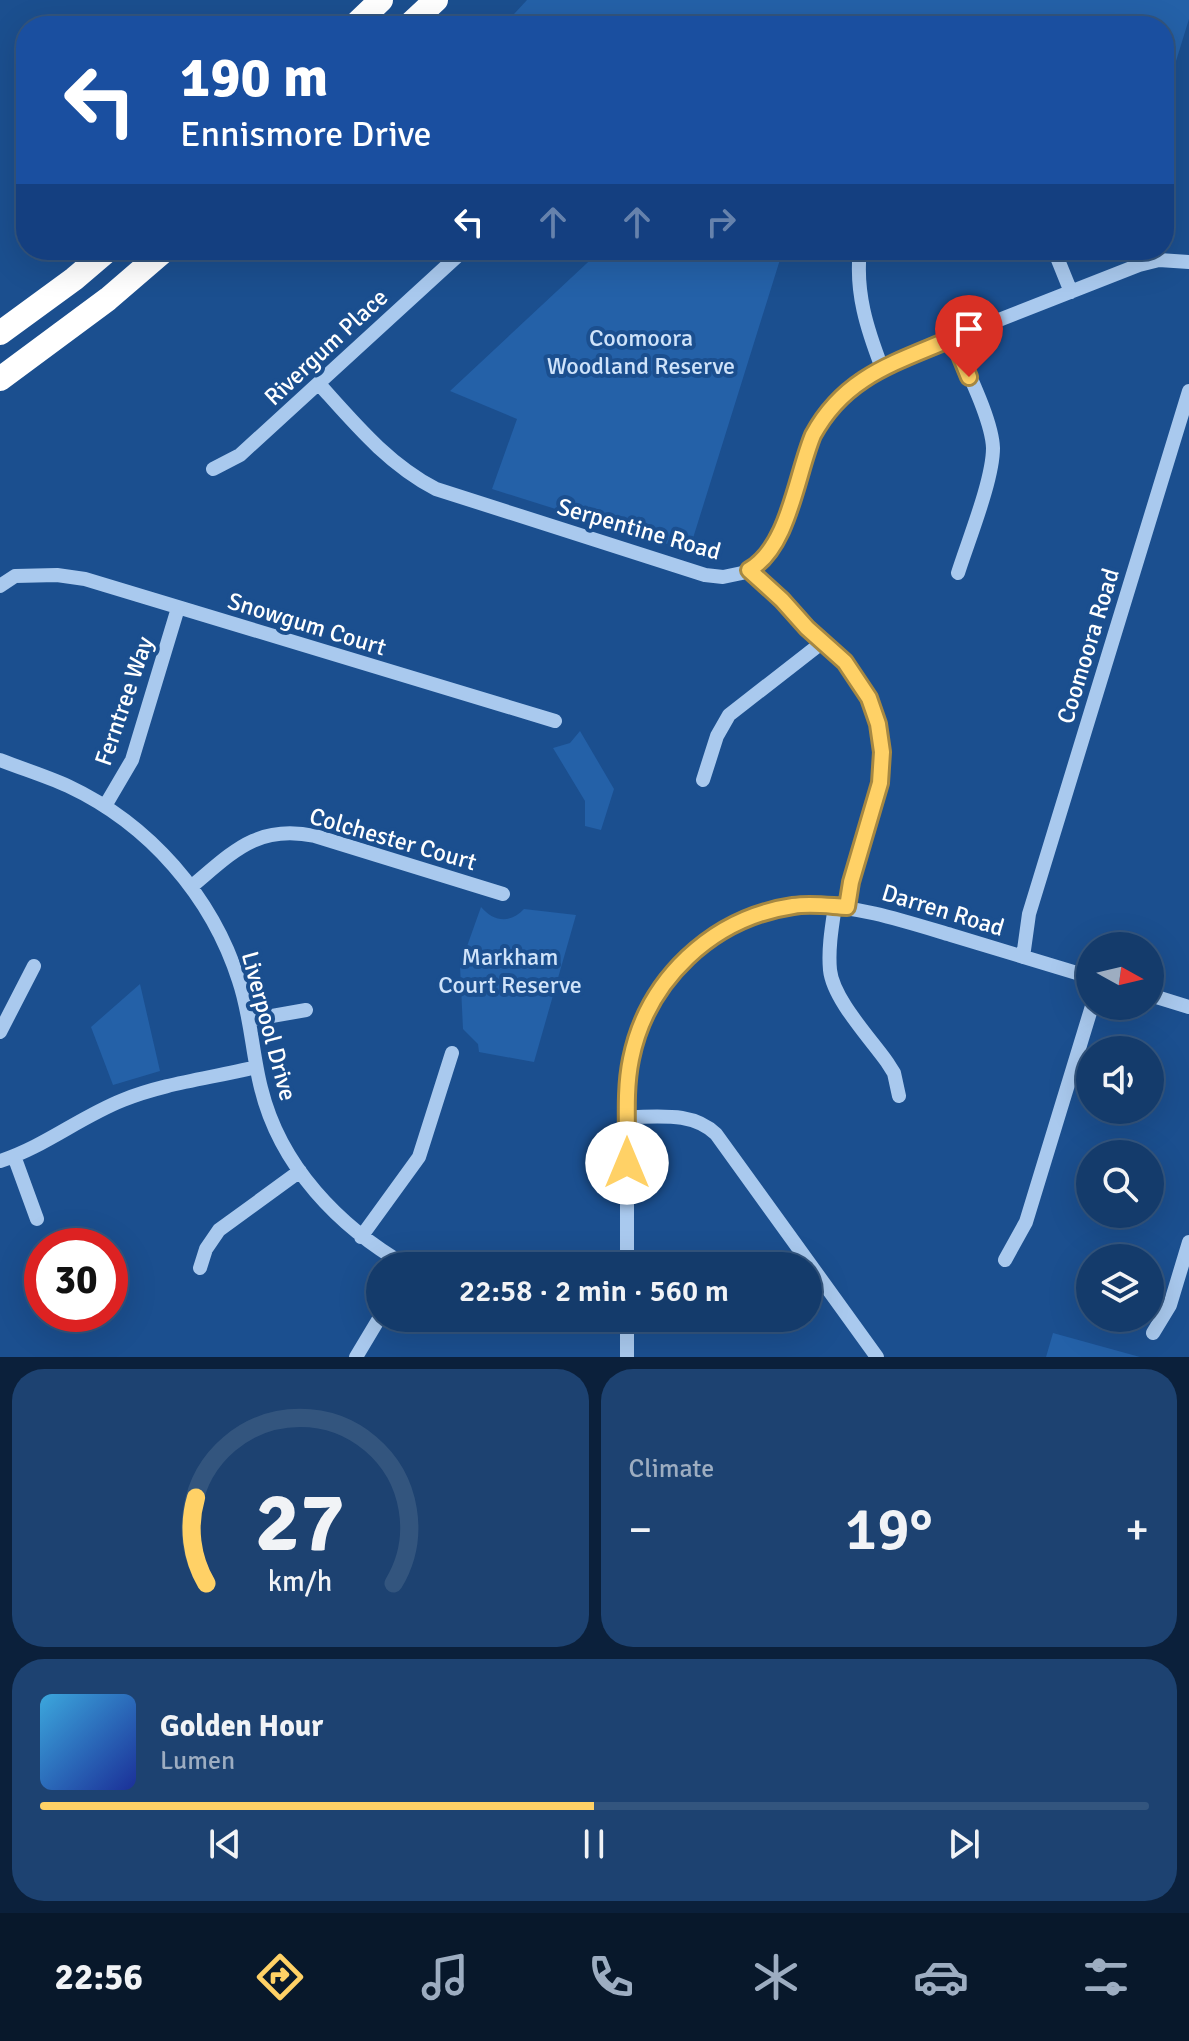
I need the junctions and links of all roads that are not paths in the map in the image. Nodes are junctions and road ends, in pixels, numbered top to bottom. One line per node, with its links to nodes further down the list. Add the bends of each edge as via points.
1 (381, 0): 3 (highway)
2 (436, 0): 4 (highway)
3 (364, 16)
4 (419, 16)
5 (96, 260): 12 (highway)
6 (153, 260): 15 (highway)
7 (453, 260): 16 (street, Rivergum Place)
8 (859, 260): 14 (street, via 863,314)
9 (1058, 260): 11 (street)
10 (1189, 262): 11 (street, Serpentine Road, via 1139,265)
11 (1071, 292): 13 (street, Serpentine Road)
12 (0, 333)
13 (953, 338): 14 (street, Serpentine Road); 21 (street, via 993,449)
14 (882, 368): 19 (street, Serpentine Road, via 845,391 820,422 779,538)
15 (0, 379)
16 (319, 384): 18 (street, Rivergum Place, via 240,455); 20 (street, Serpentine Road, via 382,452 436,489 705,575 733,576)
17 (1189, 391): 33 (street, Coomoora Road)
18 (213, 469)
19 (763, 561): 20 (street, Serpentine Road); 23 (street)
20 (749, 570): 23 (street)
21 (958, 573)
22 (0, 586): 24 (street, Snowgum Court, via 15,576 85,579)
23 (782, 600): 25 (street)
24 (178, 608): 26 (street, Snowgum Court); 29 (street, Ferntree Way, via 132,760)
25 (824, 641): 28 (street, via 729,715); 32 (street, via 869,698 882,752 880,783)
26 (555, 721)
27 (0, 760): 29 (street, Liverpool Drive)
28 (703, 780)
29 (105, 806): 30 (street, Liverpool Drive, via 147,839)
30 (191, 887): 31 (street, Colchester Court, via 246,843 285,832 315,836); 41 (street, Liverpool Drive, via 231,959)
31 (503, 894)
32 (841, 907): 34 (street, Darren Road); 46 (street, via 830,956 832,979 894,1073); 47 (street, Darren Road, via 792,906 752,917 687,956 665,981 640,1026 630,1063)
33 (1029, 914): 34 (street, Coomoora Road); 35 (street, Coomoora Road)
34 (1008, 952): 35 (street, Darren Road)
35 (1023, 957): 37 (street, Darren Road)
36 (34, 966): 43 (street)
37 (1076, 973)
38 (1164, 999): 39 (street)
39 (1189, 1007)
40 (306, 1010): 41 (street)
41 (249, 1020): 45 (street, Liverpool Drive)
42 (1088, 1020): 55 (street, via 1026,1222)
43 (0, 1032)
44 (452, 1053): 51 (street, via 419,1157)
45 (256, 1067): 48 (street, via 123,1100); 49 (street, Liverpool Drive, via 276,1130)
46 (899, 1096)
47 (627, 1117): 54 (street, Darren Road); 62 (street, via 684,1117 709,1127)
48 (7, 1159): 50 (street)
49 (300, 1171): 51 (street, Liverpool Drive); 56 (street, via 219,1230)
50 (37, 1219)
51 (361, 1237): 53 (street, Liverpool Drive)
52 (1189, 1242): 59 (street, via 1170,1305)
53 (385, 1252)
54 (627, 1252)
55 (1005, 1260)
56 (200, 1268)
57 (371, 1332): 60 (street)
58 (627, 1332): 61 (street)
59 (1153, 1333)
60 (356, 1357)
61 (627, 1357)
62 (877, 1357)

